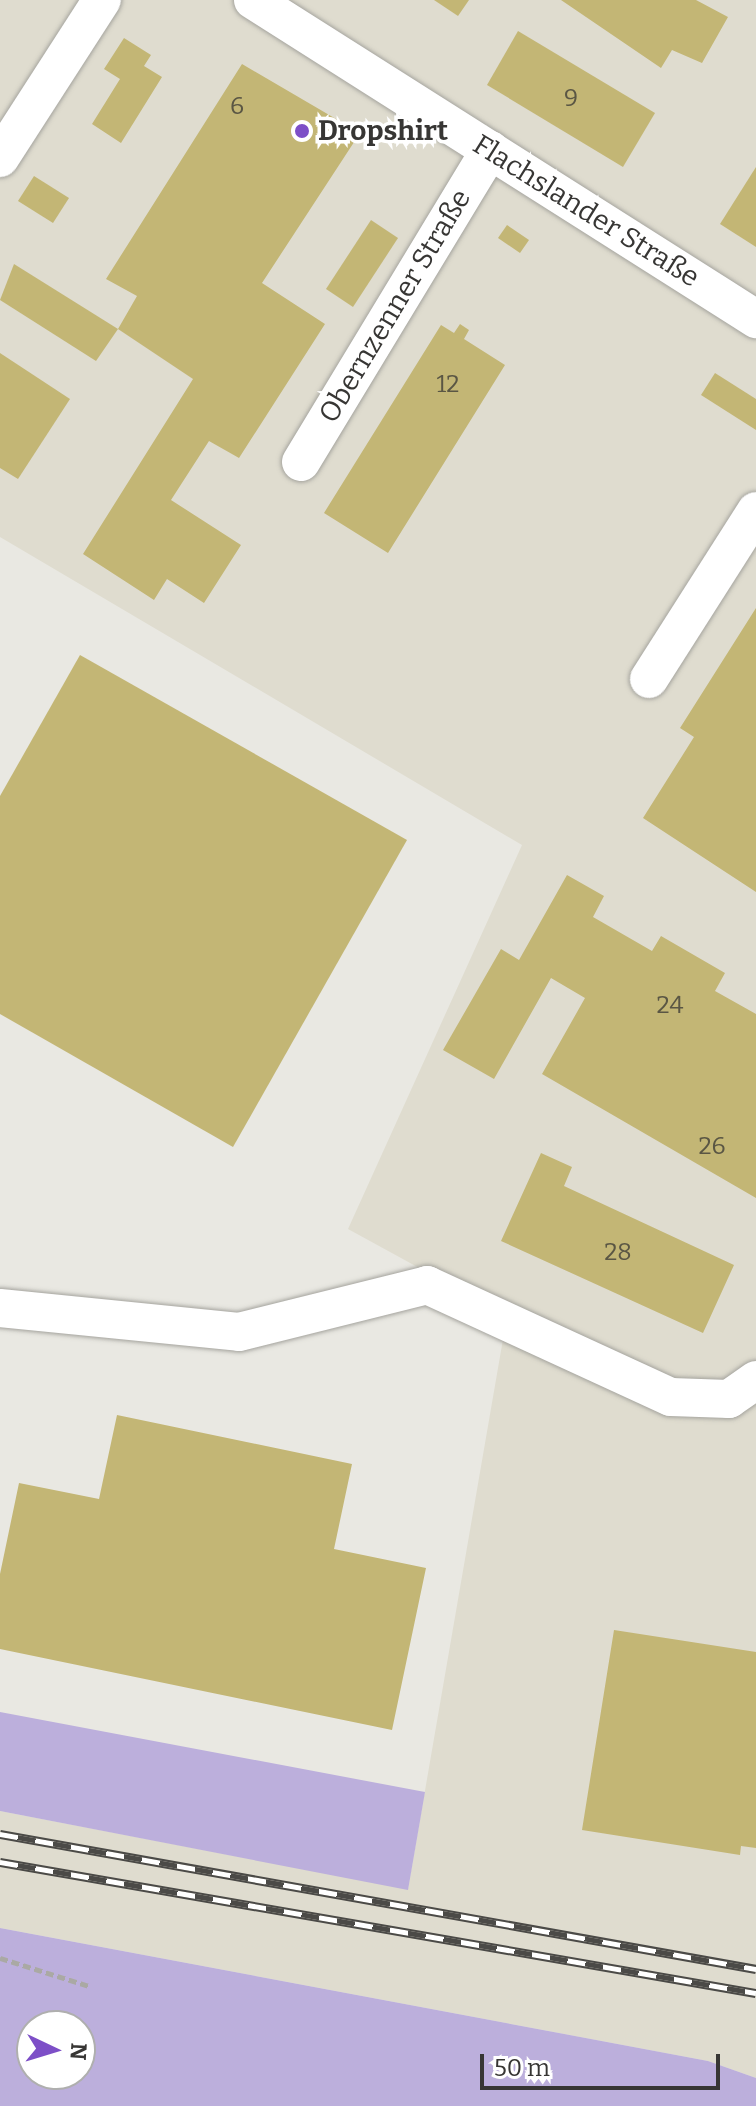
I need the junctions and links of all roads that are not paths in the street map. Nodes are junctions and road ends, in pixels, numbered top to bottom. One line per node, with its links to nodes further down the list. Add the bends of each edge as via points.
1 (102, 0): 4 (street)
2 (253, 0): 3 (street, Flachslander Straße)
3 (490, 150): 5 (street, Flachslander Straße); 6 (street, Obernzenner Straße)
4 (0, 158)
5 (756, 319)
6 (301, 462)
7 (756, 511): 8 (street)
8 (649, 679)
9 (0, 1308): 10 (street, via 239,1332 427,1285 671,1397)
10 (742, 1390)

